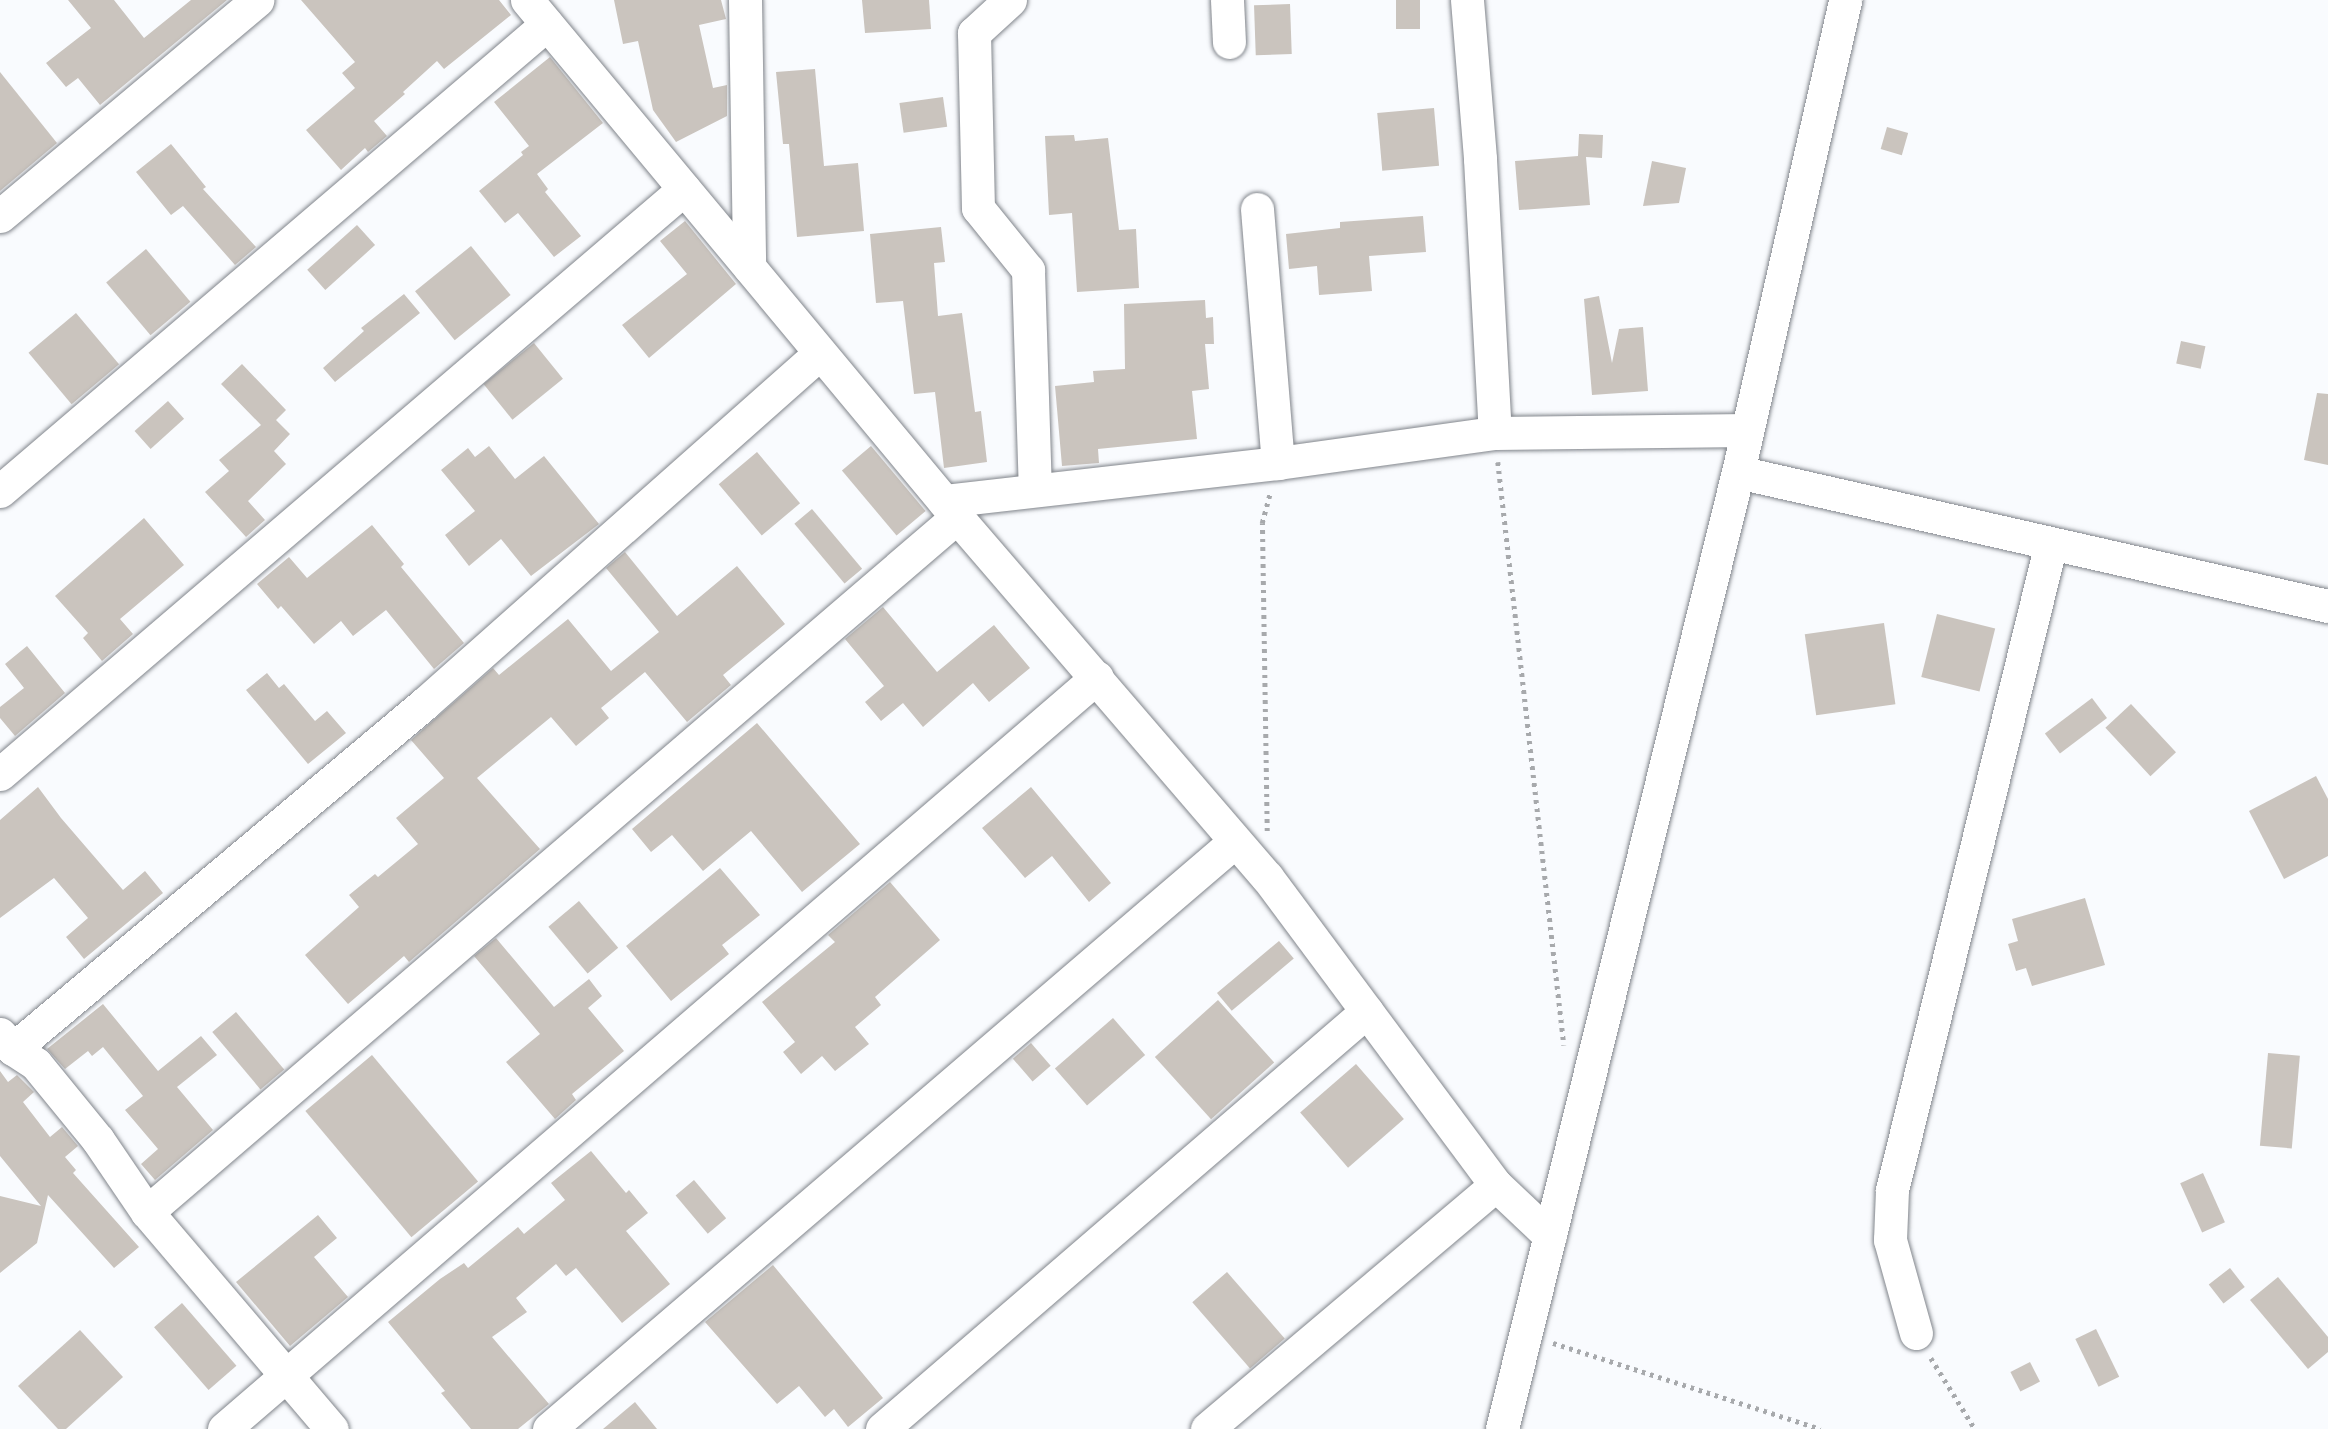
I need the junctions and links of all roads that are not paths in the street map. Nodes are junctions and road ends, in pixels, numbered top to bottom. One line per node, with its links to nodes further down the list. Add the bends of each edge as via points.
1 (257, 0): 11 (street)
2 (745, 0): 12 (street)
3 (1010, 0): 18 (street, via 974,33 978,208 1028,270)
4 (1227, 0): 8 (street)
5 (1467, 0): 15 (street)
6 (1845, 0): 14 (street)
7 (537, 12): 9 (street); 19 (street)
8 (1229, 41)
9 (684, 189): 12 (street); 24 (street)
10 (1257, 209): 16 (street)
11 (0, 216)
12 (749, 267): 13 (street)
13 (820, 353): 20 (street); 27 (street, via 424,704)
14 (1747, 430): 15 (street); 17 (street)
15 (1494, 433): 16 (street)
16 (1278, 463): 18 (street)
17 (1738, 472): 21 (street); 30 (street)
18 (1035, 490): 20 (street)
19 (0, 491)
20 (950, 509): 23 (street); 29 (street)
21 (2051, 543): 22 (street); 31 (street, via 1892,1190 1890,1240)
22 (2328, 606)
23 (1097, 677): 25 (street); 32 (street)
24 (0, 774)
25 (1234, 842): 26 (street, via 1267,877); 35 (street)
26 (1367, 1011): 28 (street); 36 (street)
27 (6, 1042): 29 (street, via 36,1064 98,1140)
28 (1496, 1185): 30 (street); 37 (street)
29 (148, 1212): 32 (street)
30 (1550, 1236): 38 (street)
31 (1916, 1334)
32 (287, 1377): 33 (street); 34 (street)
33 (224, 1429)
34 (332, 1429)
35 (549, 1429)
36 (882, 1429)
37 (1207, 1429)
38 (1502, 1429)

